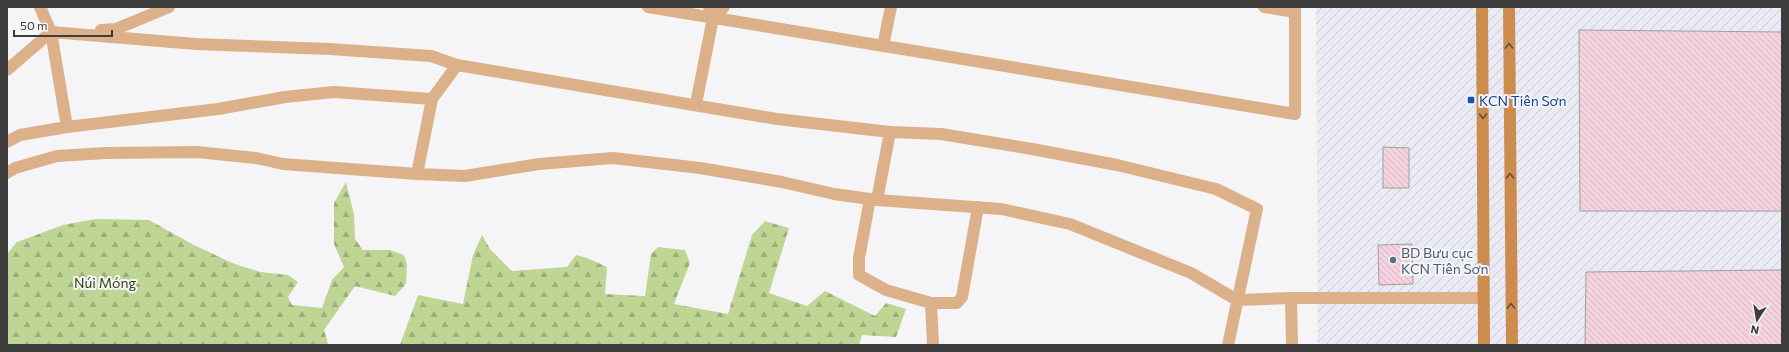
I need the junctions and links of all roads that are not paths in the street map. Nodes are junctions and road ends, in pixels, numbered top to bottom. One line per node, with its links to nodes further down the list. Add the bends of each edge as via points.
1 (40, 7): 11 (street)
2 (169, 7): 11 (street, via 116,29)
3 (648, 7): 10 (street)
4 (724, 7): 10 (street)
5 (890, 7): 12 (street)
6 (1264, 7): 9 (street)
7 (1482, 7): 25 (main road, one-way to 25)
8 (1508, 7): 32 (main road, one-way to 8)
9 (1295, 10): 12 (street, via 1295,114)
10 (711, 12): 12 (street); 16 (street)
11 (51, 32): 13 (street, via 196,44 431,56); 14 (street); 17 (street)
12 (883, 46)
13 (457, 65): 15 (street); 16 (street)
14 (7, 70)
15 (432, 99): 17 (street, via 334,92); 21 (street)
16 (696, 104): 18 (street, via 777,120)
17 (67, 127): 19 (street, via 20,135)
18 (890, 132): 22 (street); 26 (street, via 941,134 1032,149 1117,165 1216,189 1257,209)
19 (7, 142)
20 (7, 173): 21 (street, via 15,168 57,156 197,152 256,158 282,164)
21 (417, 174): 22 (street, via 465,176 538,164 613,158 700,168)
22 (874, 200): 23 (street); 27 (street, via 859,258 860,275 886,290)
23 (978, 207): 26 (street, via 1001,209 1070,224 1192,273); 27 (street, via 962,297 958,303)
24 (1292, 298): 25 (street); 26 (street); 30 (street)
25 (1483, 298): 31 (main road)
26 (1237, 300): 29 (street)
27 (931, 303): 28 (street)
28 (933, 345)
29 (1228, 345)
30 (1292, 345)
31 (1484, 345)
32 (1512, 345)

